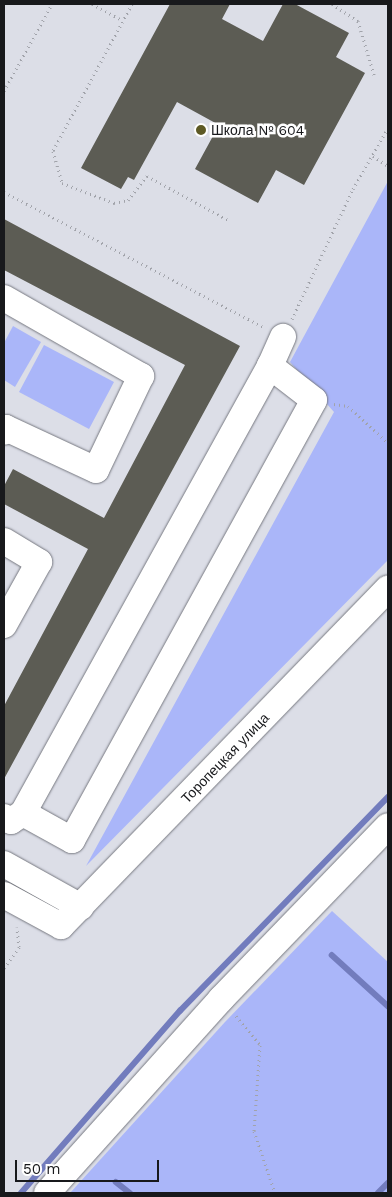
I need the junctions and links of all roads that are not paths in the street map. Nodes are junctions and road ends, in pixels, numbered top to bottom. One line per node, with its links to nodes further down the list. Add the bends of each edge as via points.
1 (4, 298): 4 (street, via 141,376 96,470)
2 (283, 337): 3 (street)
3 (270, 366): 8 (street); 8 (street, via 314,400 72,840)
4 (5, 429)
5 (4, 541): 7 (street, via 38,562)
6 (388, 589): 12 (street, Торопецкая улица)
7 (4, 625)
8 (14, 815)
9 (388, 826): 13 (street, via 221,999)
10 (4, 864): 12 (street)
11 (4, 895): 12 (street, Торопецкая улица, via 61,926)
12 (81, 907)
13 (47, 1193)

